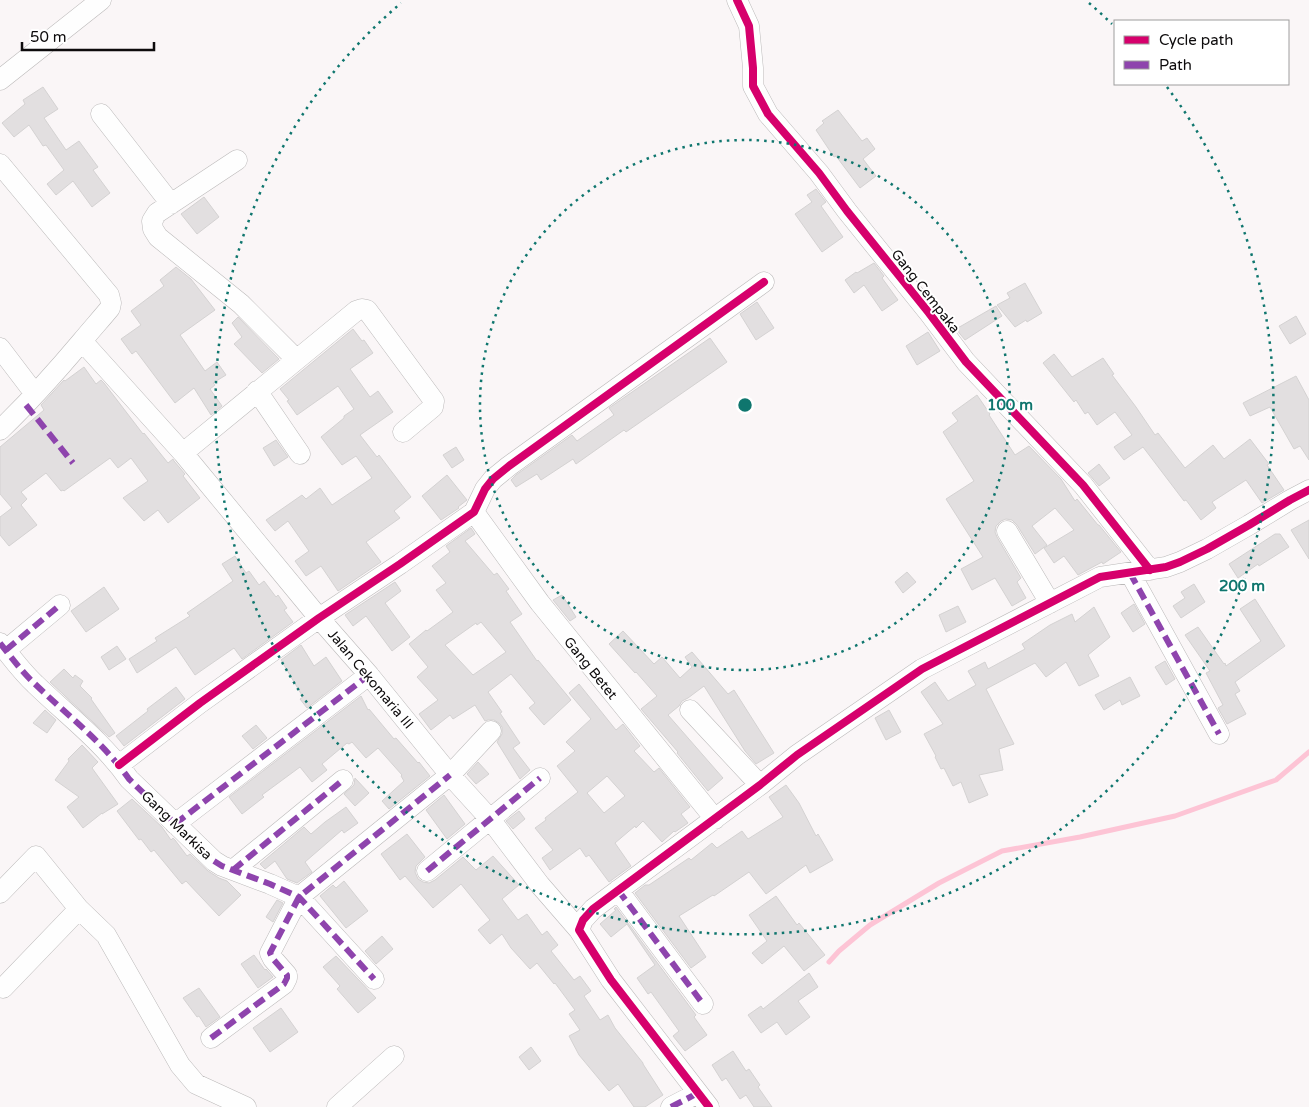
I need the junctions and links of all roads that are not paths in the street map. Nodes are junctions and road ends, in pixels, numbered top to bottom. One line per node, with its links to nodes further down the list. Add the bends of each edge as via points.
1 (101, 0): 3 (street)
2 (737, 0): 21 (street, Gang Cempaka, via 749,26 753,86 768,114 819,173 966,362 1083,485)
3 (0, 80)
4 (101, 114): 7 (street)
5 (237, 160): 7 (street)
6 (0, 164): 9 (street, via 111,298 110,308)
7 (171, 204): 11 (street, via 157,213 152,221 158,237 241,304)
8 (764, 282): 19 (street, via 504,470 485,489)
9 (82, 341): 13 (street); 16 (street, Jalan Cekomaria III)
10 (0, 348): 13 (street)
11 (296, 360): 12 (street); 15 (street, via 356,311 367,310 434,401 433,407)
12 (257, 391): 16 (street); 17 (street)
13 (35, 394): 14 (street)
14 (0, 430)
15 (403, 432)
16 (183, 453): 24 (street, Jalan Cekomaria III)
17 (300, 454)
18 (1309, 490): 21 (street, via 1207,549 1166,567)
19 (474, 512): 24 (street); 36 (street, Gang Betet, via 540,603)
20 (1007, 532): 22 (street)
21 (1140, 571): 22 (street, via 1100,577); 29 (street, Gang Cempaka)
22 (1050, 603): 34 (street, via 922,669)
23 (60, 605): 25 (street)
24 (319, 618): 26 (street, Jalan Cekomaria III); 30 (street)
25 (3, 647): 30 (street, Gang Markisa, via 34,684 86,730)
26 (369, 675): 31 (street, Jalan Cekomaria III); 37 (street)
27 (690, 710): 34 (street)
28 (491, 731): 31 (street)
29 (1219, 734)
30 (119, 765): 37 (street, Gang Markisa)
31 (450, 774): 35 (street, Jalan Cekomaria III); 42 (street)
32 (540, 778): 35 (street)
33 (343, 780): 38 (street)
34 (760, 785): 36 (street)
35 (490, 819): 39 (street); 44 (street, Jalan Cekomaria III)
36 (715, 819): 40 (street)
37 (175, 824): 38 (street, Gang Markisa, via 214,861)
38 (233, 870): 42 (street, Gang Markisa)
39 (427, 870)
40 (618, 890): 44 (street, via 593,909); 47 (street)
41 (0, 893): 43 (street, via 36,856)
42 (299, 897): 45 (street, Gang Markisa); 48 (street, via 270,952 287,975 284,984)
43 (79, 909): 46 (street); 51 (street, via 106,935 180,1065 196,1084)
44 (579, 930): 50 (street, Jalan Cekomaria III, via 611,980)
45 (374, 979)
46 (3, 988)
47 (703, 1004)
48 (211, 1038)
49 (394, 1056): 52 (street)
50 (703, 1100): 53 (street)
51 (246, 1107)
52 (337, 1107)
53 (672, 1107)

